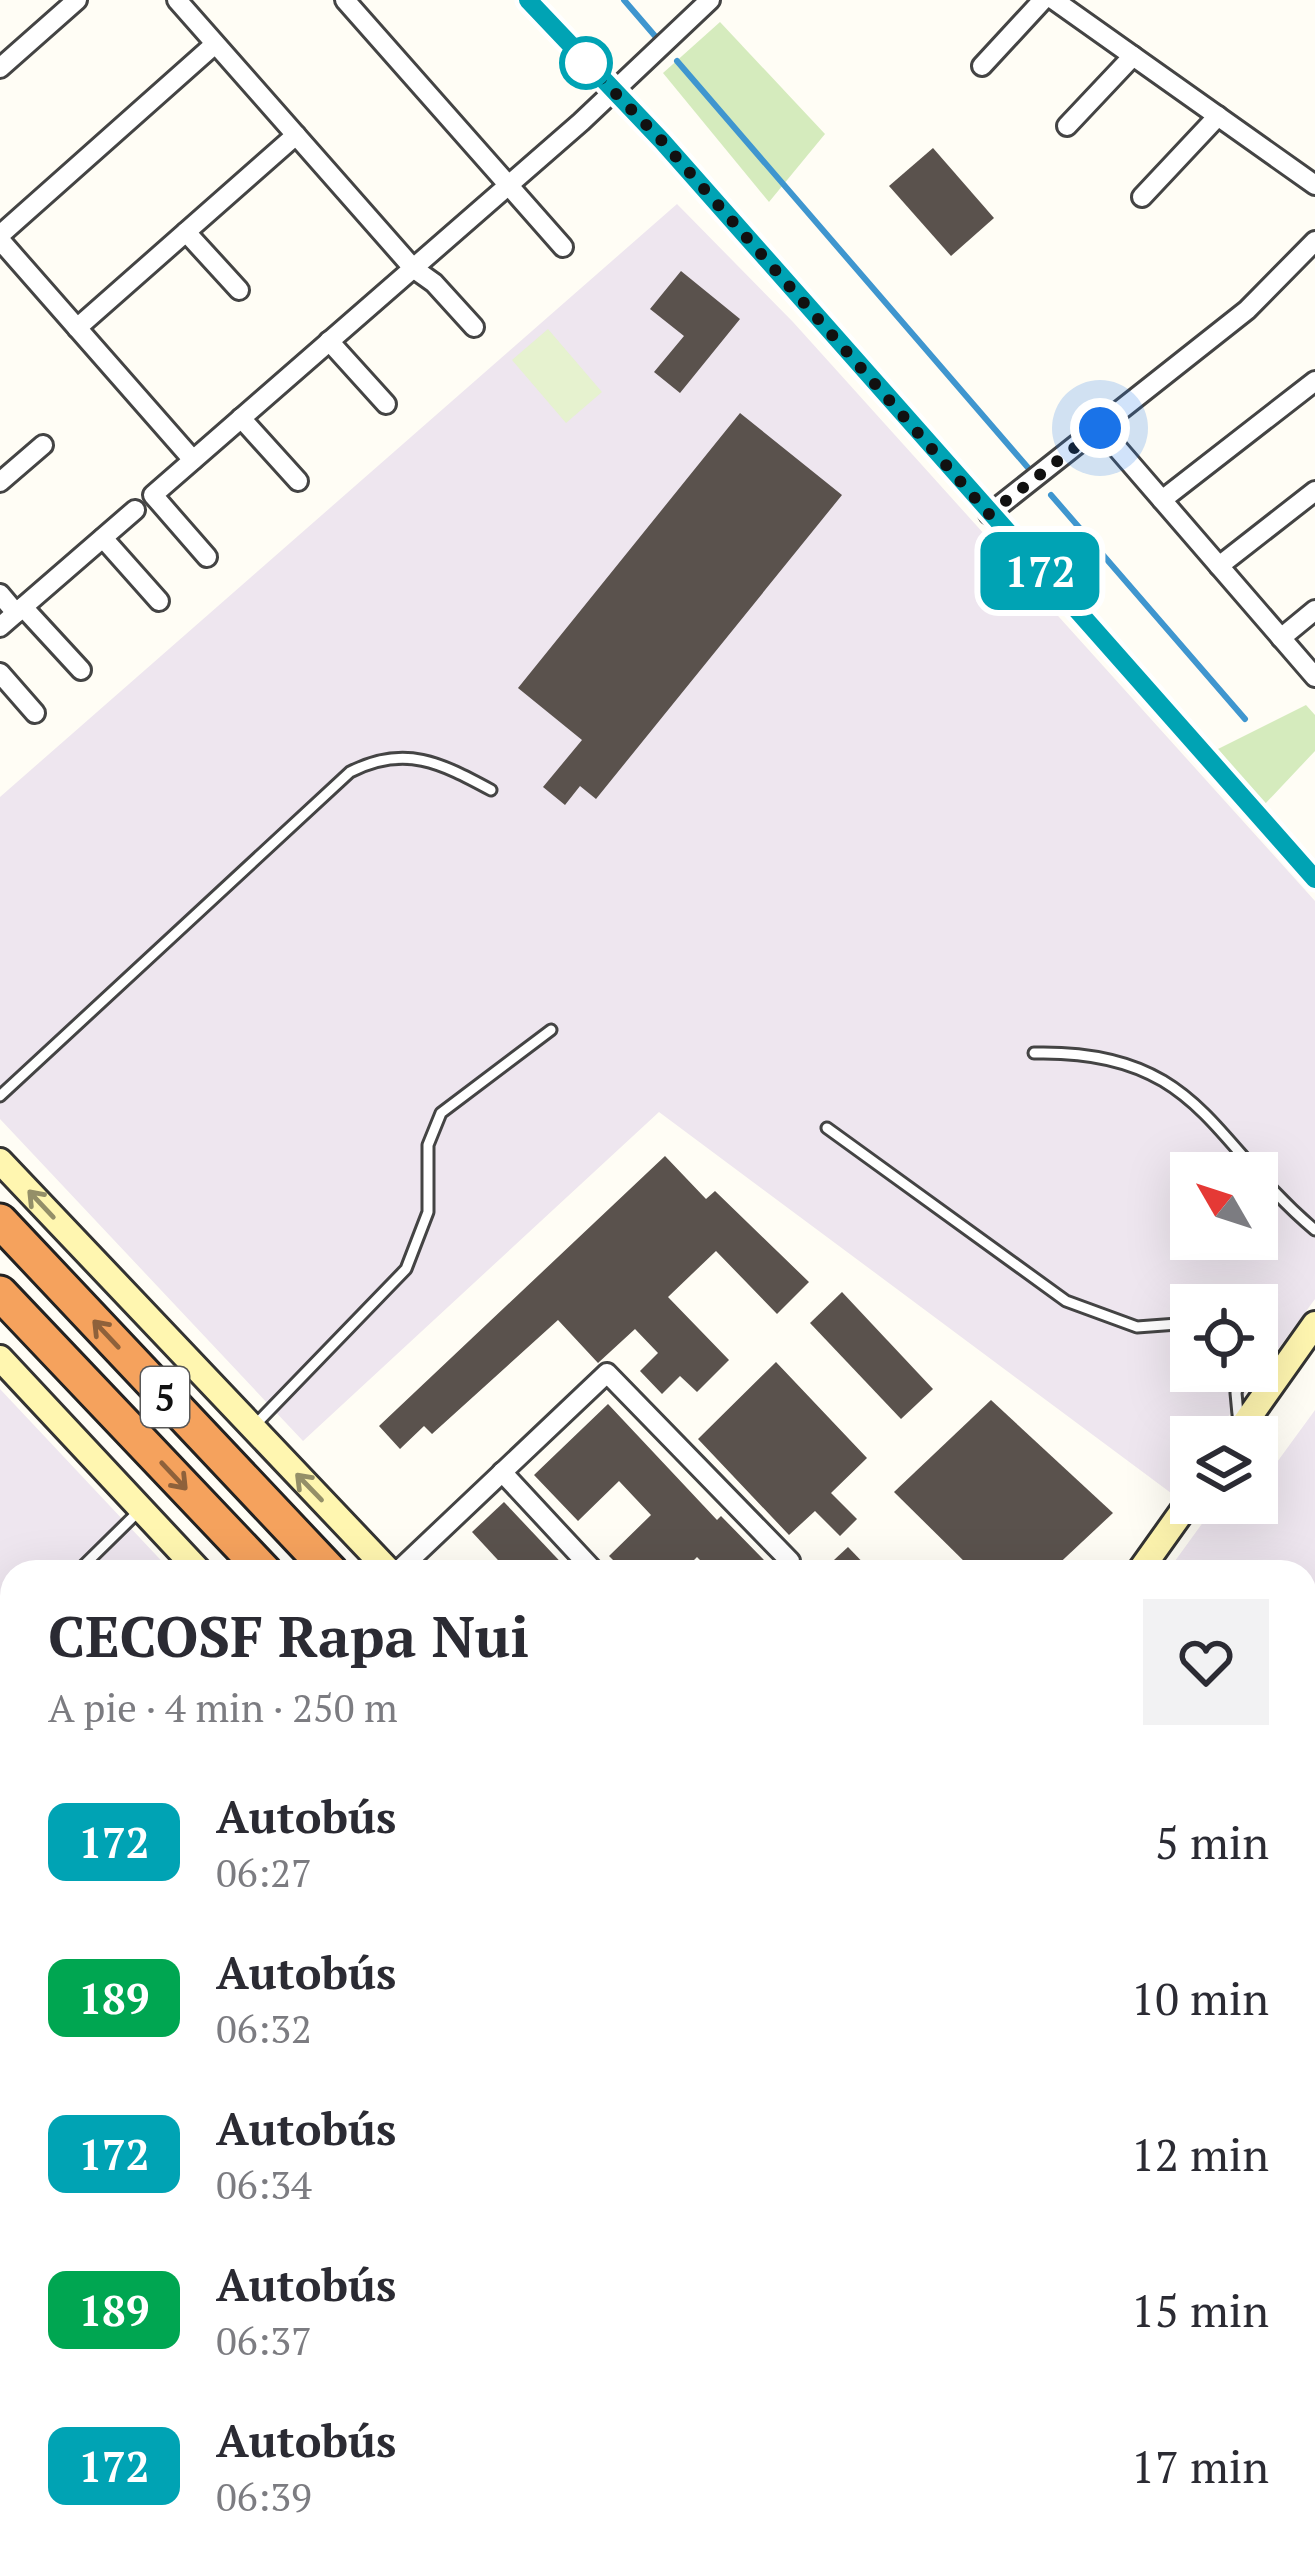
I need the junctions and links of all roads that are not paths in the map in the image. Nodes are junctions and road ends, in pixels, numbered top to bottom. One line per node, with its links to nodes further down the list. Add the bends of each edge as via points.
1 (77, 0): 11 (street)
2 (177, 0): 8 (street)
3 (344, 0): 17 (street)
4 (528, 0): 12 (street)
5 (709, 0): 12 (street)
6 (1043, 0): 10 (street)
7 (1054, 0): 9 (street)
8 (215, 44): 15 (street); 20 (street)
9 (1133, 56): 13 (street); 14 (street)
10 (982, 66)
11 (0, 68)
12 (612, 91): 17 (street); 39 (street)
13 (1218, 116): 16 (street); 18 (street)
14 (1066, 126)
15 (296, 135): 19 (street); 23 (street)
16 (1315, 184)
17 (508, 185): 22 (street); 23 (street)
18 (1142, 197)
19 (186, 232): 24 (street); 26 (street)
20 (0, 238): 26 (street)
21 (1315, 241): 31 (street, via 1247,310)
22 (562, 248)
23 (413, 268): 25 (street); 27 (street)
24 (239, 290)
25 (474, 327)
26 (77, 328): 33 (street)
27 (329, 341): 29 (street); 30 (street)
28 (1315, 381): 37 (street)
29 (386, 404)
30 (241, 418): 33 (street); 34 (street)
31 (1100, 428): 37 (street); 39 (street)
32 (43, 445): 35 (street)
33 (193, 460): 41 (street, via 153,495)
34 (298, 481)
35 (0, 482)
36 (1315, 491): 42 (street)
37 (1162, 500): 42 (street)
38 (135, 510): 40 (street)
39 (989, 514): 54 (street)
40 (103, 538): 44 (street); 45 (street)
41 (207, 557)
42 (1219, 566): 48 (street)
43 (0, 594): 45 (street)
44 (159, 601)
45 (20, 610): 47 (street); 49 (street)
46 (1315, 610): 48 (street)
47 (0, 627)
48 (1281, 638): 51 (street)
49 (81, 670)
50 (0, 673): 52 (street)
51 (1315, 677)
52 (35, 713)
53 (491, 790): 57 (lane, via 417,756 382,758 350,772)
54 (1315, 879)
55 (551, 1030): 69 (lane, via 440,1113 428,1145 428,1212 406,1269)
56 (1034, 1053): 61 (lane, via 1098,1058 1174,1087)
57 (0, 1096)
58 (827, 1128): 64 (lane, via 1066,1301 1137,1327)
59 (0, 1161): 69 (street, one-way to 59)
60 (0, 1221): 76 (highway, 5, one-way to 60)
61 (1315, 1230)
62 (0, 1293): 75 (highway, 5, one-way to 75)
63 (1315, 1324): 66 (street)
64 (1170, 1325)
65 (1315, 1336): 66 (street)
66 (1294, 1354): 68 (street)
67 (0, 1358): 71 (street)
68 (1250, 1416)
69 (252, 1427): 77 (street, one-way to 69)
70 (502, 1472): 78 (street); 79 (street); 80 (street, via 607,1373)
71 (140, 1510): 73 (lane); 74 (street)
72 (1176, 1524): 81 (street)
73 (89, 1560)
74 (188, 1560)
75 (254, 1560)
76 (320, 1560)
77 (381, 1560)
78 (406, 1560)
79 (585, 1560)
80 (789, 1560)
81 (1154, 1560)

